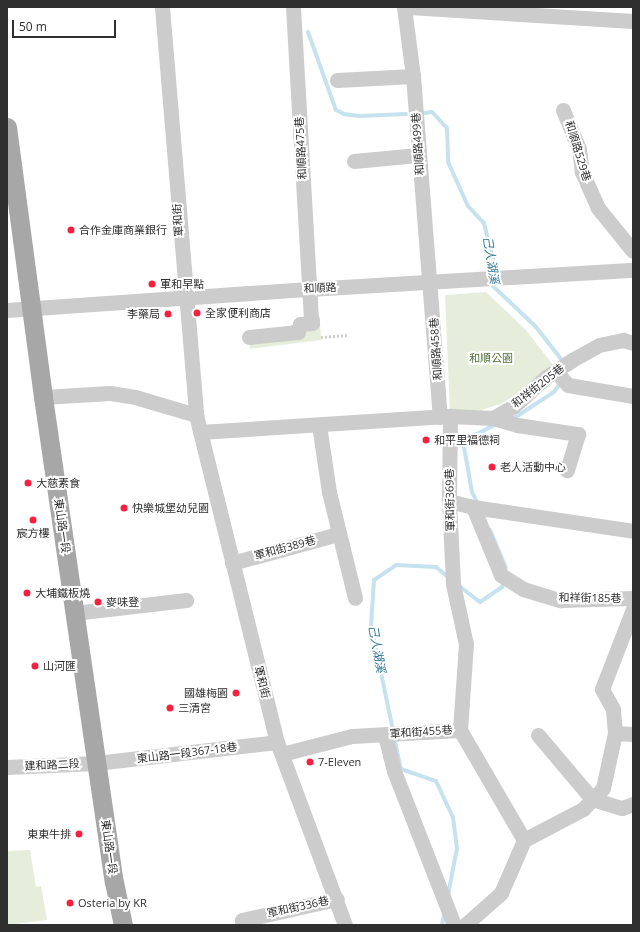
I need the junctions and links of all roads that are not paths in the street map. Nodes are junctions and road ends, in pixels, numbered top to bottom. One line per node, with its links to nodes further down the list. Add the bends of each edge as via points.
1 (162, 7): 17 (street, 軍和街)
2 (293, 7): 16 (street, 和順路475巷)
3 (404, 7): 7 (street, 和順路499巷)
4 (409, 7): 5 (street)
5 (508, 10): 6 (street)
6 (633, 21)
7 (413, 76): 8 (street); 11 (street, 和順路499巷)
8 (337, 80)
9 (563, 110): 13 (street, 和順路529巷, via 579,149 582,172 598,208)
10 (7, 127): 18 (main road, 東山路一段)
11 (418, 155): 12 (street); 15 (street, 和順路499巷)
12 (354, 162)
13 (633, 251)
14 (633, 270): 15 (street, 和順路)
15 (431, 282): 16 (street, 和順路); 26 (street, 和順路458巷)
16 (309, 288): 17 (street, 和順路); 20 (street, 和順路475巷, via 312,323 300,324 298,332)
17 (184, 297): 18 (street, 和順路); 25 (street, 軍和街)
18 (31, 309): 19 (street, 和順路); 24 (main road, 東山路一段)
19 (7, 310)
20 (249, 337)
21 (633, 343): 22 (street, 和祥街205巷, via 623,340 599,345)
22 (556, 372): 23 (street, via 567,384); 27 (street, 和祥街205巷)
23 (633, 396)
24 (43, 397): 25 (street, via 110,392); 40 (main road, 東山路一段)
25 (196, 415): 29 (street, 軍和街)
26 (445, 416): 27 (street); 28 (street); 31 (street, 軍和街369巷)
27 (497, 418): 30 (street, via 517,425 578,434)
28 (319, 425): 29 (street); 34 (street)
29 (200, 432): 35 (street, 軍和街)
30 (567, 470)
31 (449, 501): 32 (street); 41 (street, 軍和街369巷, via 453,577 466,644)
32 (479, 507): 33 (street); 37 (street, 和祥街185巷, via 501,575 523,588 560,600)
33 (633, 531)
34 (338, 534): 35 (street, 軍和街389巷); 36 (street)
35 (232, 563): 46 (street, 軍和街)
36 (355, 598)
37 (633, 598)
38 (186, 600): 40 (street)
39 (633, 609): 42 (street, 和祥街185巷, via 602,688 613,709)
40 (74, 613): 47 (main road, 東山路一段)
41 (460, 730): 43 (street, 軍和街455巷); 51 (street, 軍和街455巷)
42 (615, 733): 44 (street); 49 (street, 和祥街185巷, via 603,788)
43 (395, 734): 46 (street, 軍和街455巷, via 352,736); 53 (street, via 394,771 416,821)
44 (633, 734)
45 (538, 735): 49 (street)
46 (279, 748): 47 (street, 東山路一段367-18巷); 52 (street, 軍和街)
47 (96, 763): 48 (street, 建和路二段); 54 (main road, 東山路一段)
48 (7, 767)
49 (592, 799): 50 (street, via 622,808); 51 (street, 和祥街185巷, via 583,809)
50 (633, 804)
51 (524, 840): 57 (street, via 500,894)
52 (337, 899): 55 (street, 軍和街336巷, via 242,920); 56 (street, 軍和街)
53 (452, 920)
54 (123, 925)
55 (243, 925)
56 (345, 925)
57 (465, 925)

